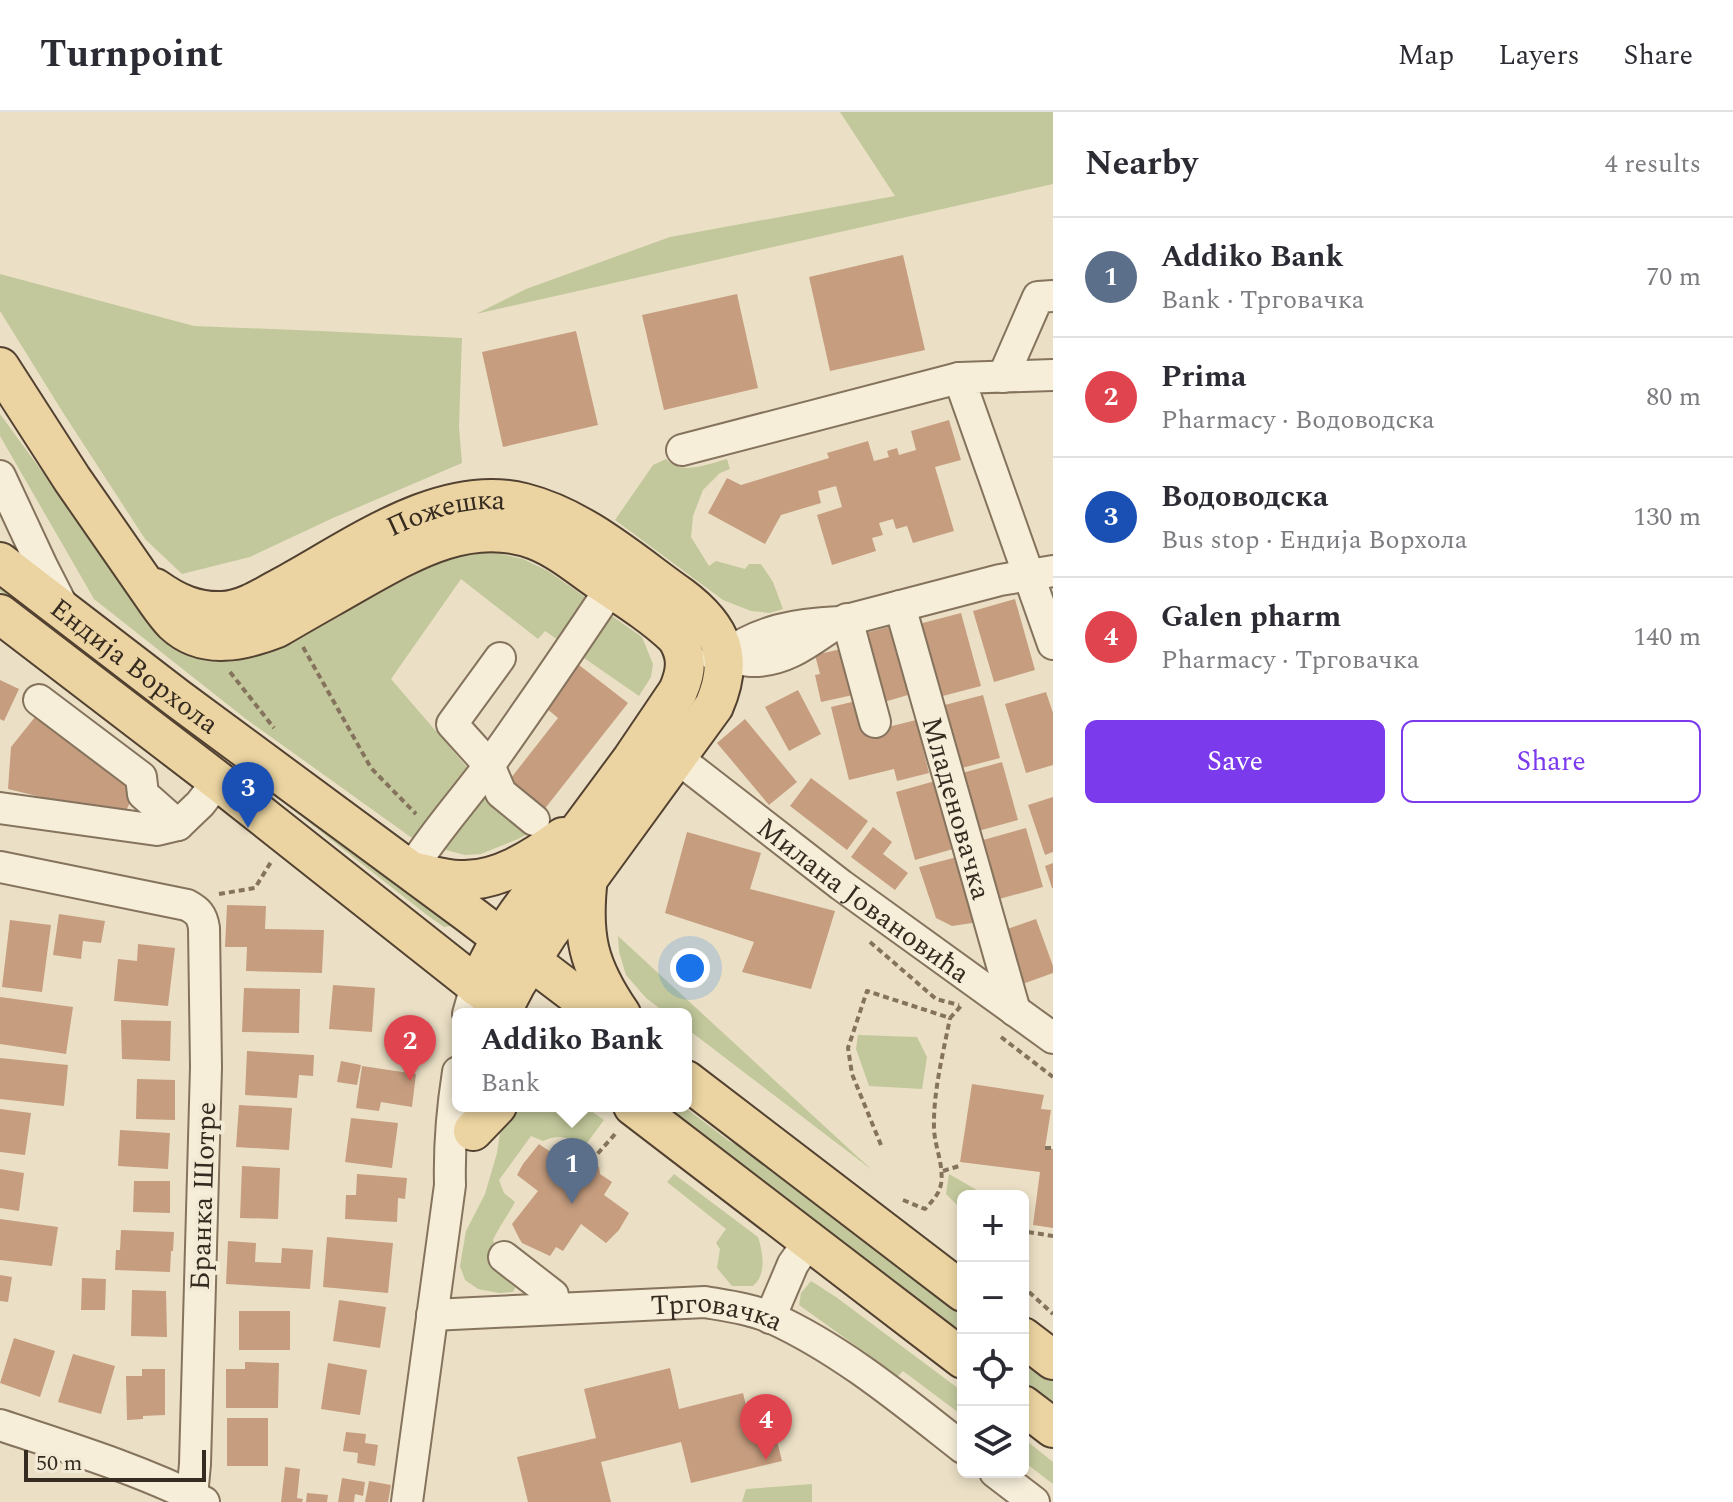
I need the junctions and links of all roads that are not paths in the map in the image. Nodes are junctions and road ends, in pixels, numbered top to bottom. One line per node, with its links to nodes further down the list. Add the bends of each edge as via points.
1 (1048, 288): 4 (street)
2 (0, 367): 10 (main road, Пожешка)
3 (1053, 375): 4 (street)
4 (1003, 377): 5 (street)
5 (959, 378): 6 (street); 9 (street)
6 (682, 450)
7 (6, 496): 13 (street)
8 (0, 562): 13 (main road, Ендија Ворхола)
9 (1041, 572): 12 (street); 16 (street)
10 (139, 577): 11 (main road, Пожешка, via 173,622 193,636 219,641 277,628 400,557 470,533 487,531 537,541); 17 (main road, Пожешка, via 183,605 235,609 428,510 452,503 523,502 580,527 689,603 711,627)
11 (611, 588): 19 (main road, Пожешка, via 676,637); 23 (street)
12 (900, 606): 15 (street); 36 (street, Младеновачка)
13 (66, 612): 30 (main road, Ендија Ворхола)
14 (0, 614): 24 (main road, Ендија Ворхола)
15 (843, 620): 17 (street, via 767,632); 21 (street)
16 (1053, 644)
17 (724, 656): 19 (street); 22 (main road, via 714,706)
18 (500, 658): 23 (street, via 452,724)
19 (686, 660): 27 (main road, via 683,680 667,708)
20 (39, 700): 28 (street, via 141,777 143,794)
21 (875, 722)
22 (676, 757): 31 (main road); 36 (street, Милана Јовановића)
23 (489, 765): 26 (street, via 501,793); 30 (street)
24 (218, 781): 28 (street); 33 (main road, Ендија Ворхола)
25 (0, 808): 28 (street, via 157,830)
26 (534, 820)
27 (585, 821): 30 (main road, via 525,862 480,879); 32 (main road)
28 (178, 825)
29 (0, 867): 57 (street, Бранка Шотре, via 187,905 198,911 204,928)
30 (410, 871): 32 (main road, Ендија Ворхола)
31 (588, 877): 32 (main road); 35 (main road, via 588,945)
32 (516, 949): 33 (main road); 34 (main road)
33 (493, 1007)
34 (593, 1008)
35 (617, 1008)
36 (1015, 1011): 37 (street, Милана Јовановића)
37 (1053, 1038)
38 (692, 1085): 45 (main road)
39 (452, 1107): 42 (street)
40 (483, 1114): 42 (street)
41 (627, 1116): 43 (main road)
42 (450, 1185): 47 (street)
43 (810, 1240): 48 (street, via 793,1264); 50 (main road)
44 (504, 1257): 46 (street, via 553,1295)
45 (957, 1287)
46 (555, 1309): 47 (street, Трговачка); 48 (street, Трговачка, via 705,1302)
47 (432, 1315): 58 (street)
48 (770, 1318): 55 (street, Трговачка, via 867,1375)
49 (1029, 1342): 51 (main road)
50 (957, 1354)
51 (1053, 1360)
52 (1024, 1406): 54 (main road)
53 (0, 1425): 57 (street)
54 (1053, 1428)
55 (957, 1443)
56 (1003, 1478): 59 (street)
57 (198, 1499)
58 (407, 1502)
59 (1034, 1502)

